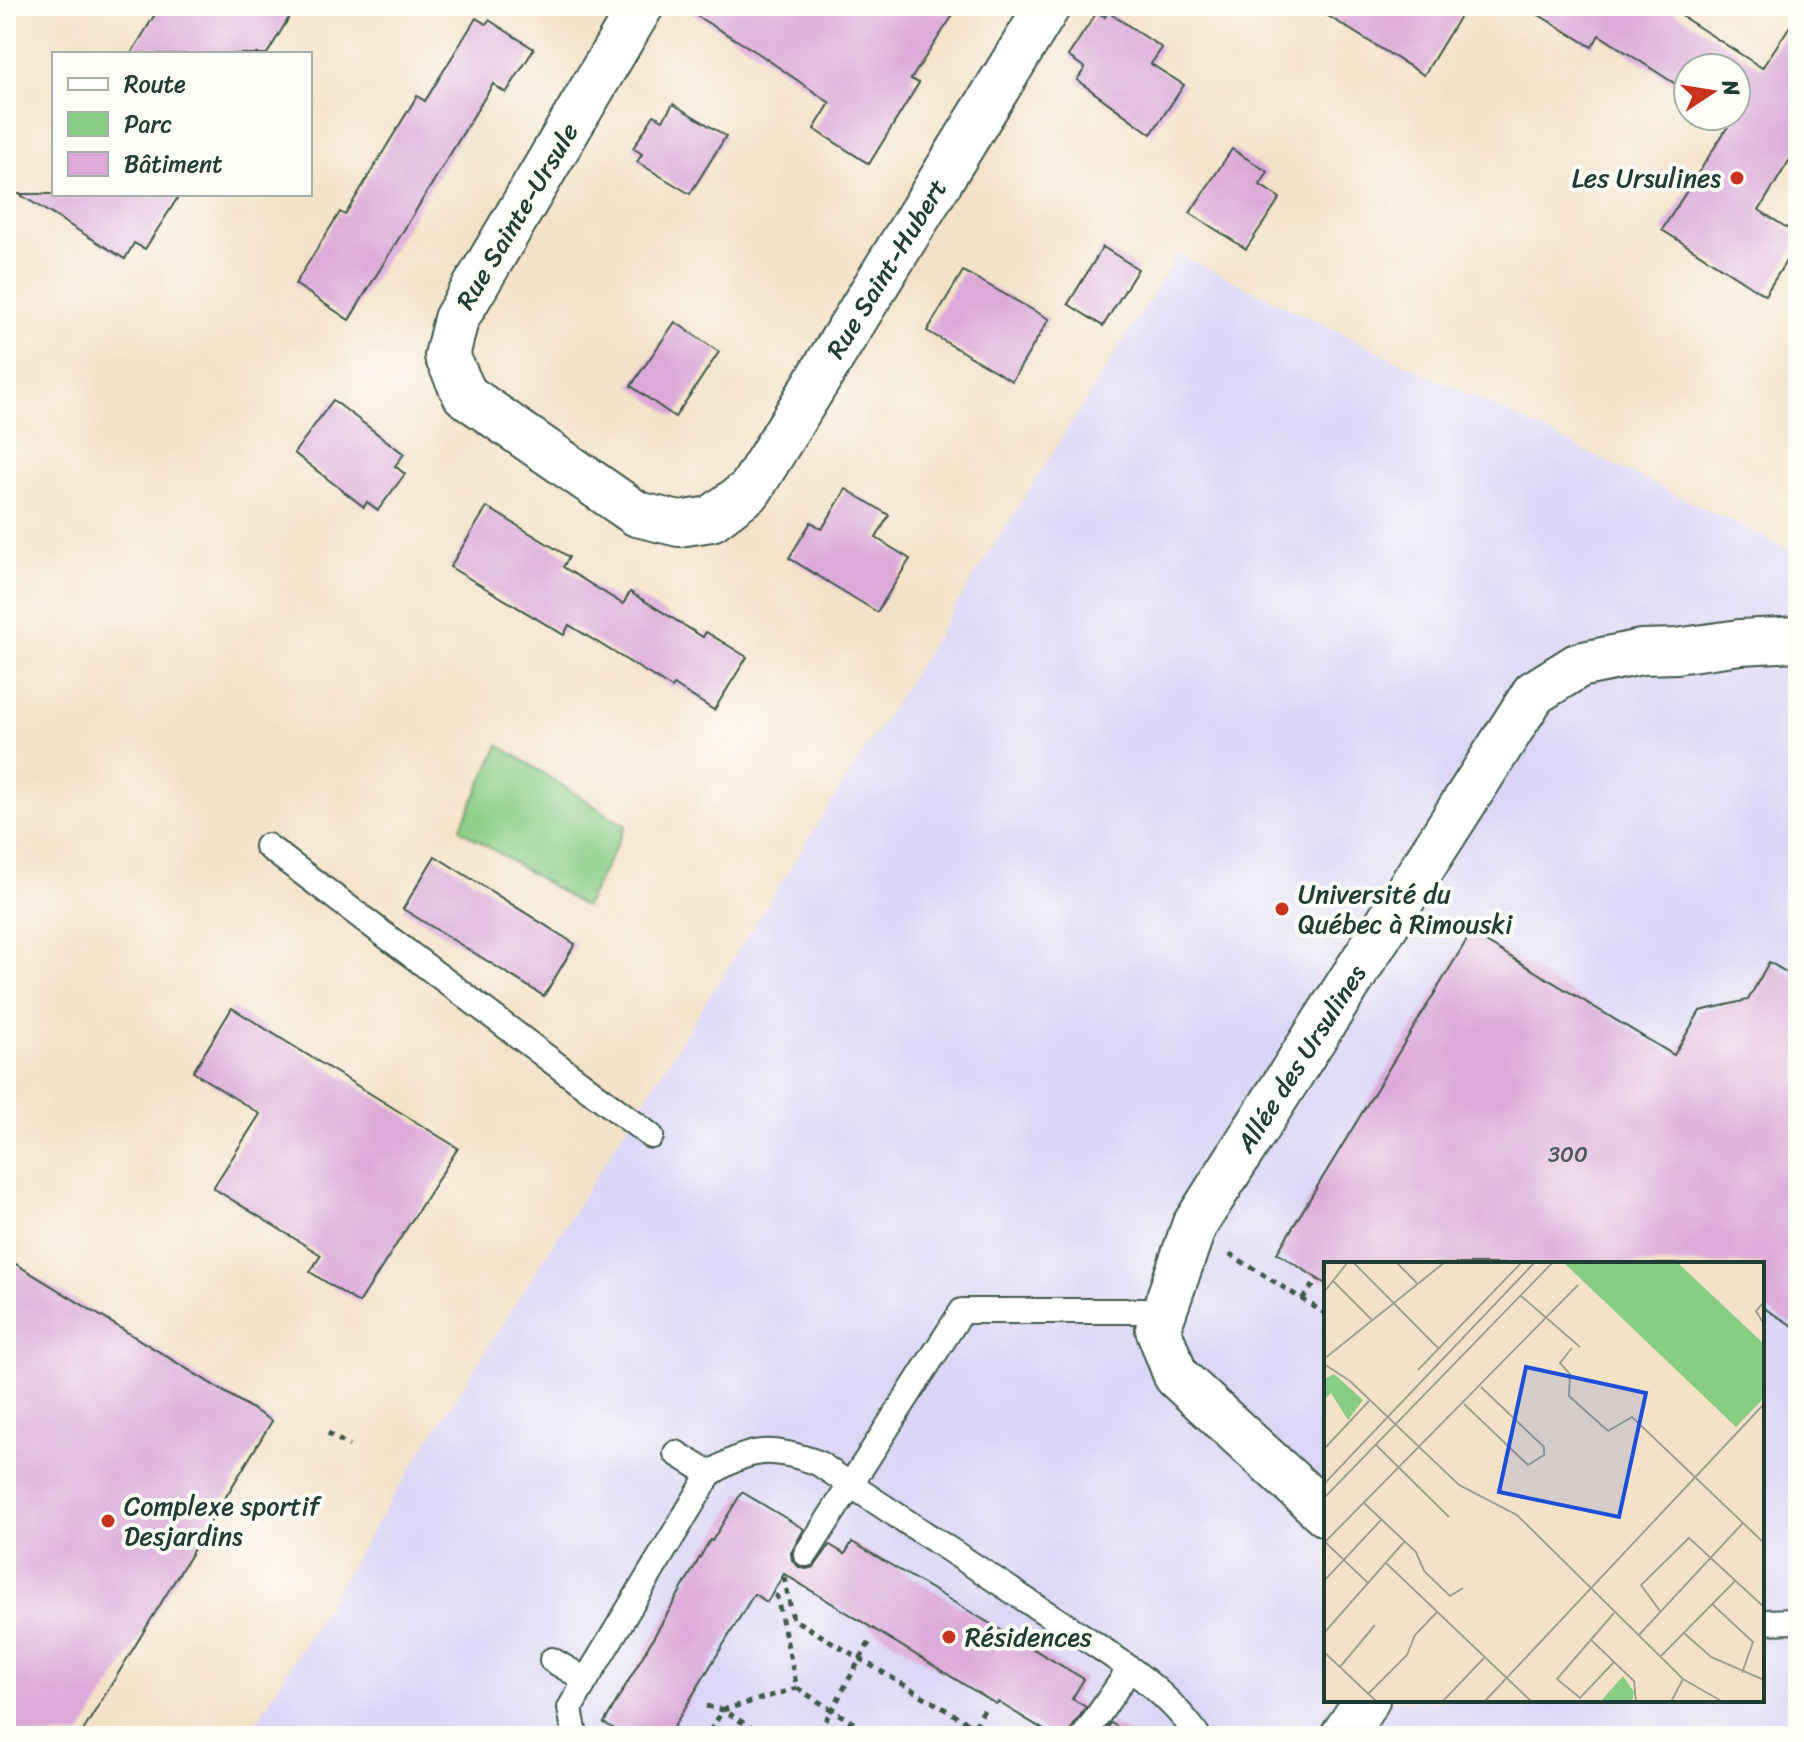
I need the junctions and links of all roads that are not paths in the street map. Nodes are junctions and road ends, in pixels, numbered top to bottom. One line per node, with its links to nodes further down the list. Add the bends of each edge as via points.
1 (641, 6): 3 (street, Rue Sainte-Ursule, via 456,319 447,356 465,395 637,514 679,524)
2 (1048, 6): 3 (street, Rue Saint-Hubert, via 750,490)
3 (711, 519)
4 (1798, 639): 7 (street, Allée des Ursulines, via 1626,655 1579,665 1534,693 1194,1226)
5 (267, 846): 6 (lane)
6 (651, 1136)
7 (1165, 1311): 10 (lane, via 962,1311); 11 (street, Allée des Ursulines, via 1158,1329 1176,1376)
8 (676, 1453): 9 (lane)
9 (710, 1474): 10 (lane, via 756,1451 788,1452 818,1463); 17 (lane)
10 (851, 1486): 12 (lane); 16 (lane)
11 (1324, 1512)
12 (806, 1554)
13 (1798, 1621): 14 (lane)
14 (1764, 1622)
15 (552, 1660): 17 (lane)
16 (1129, 1670): 20 (lane); 21 (lane, via 1169,1702)
17 (586, 1680): 19 (lane, via 570,1708)
18 (1366, 1702): 22 (street)
19 (575, 1736)
20 (1084, 1736)
21 (1198, 1736)
22 (1343, 1736)

